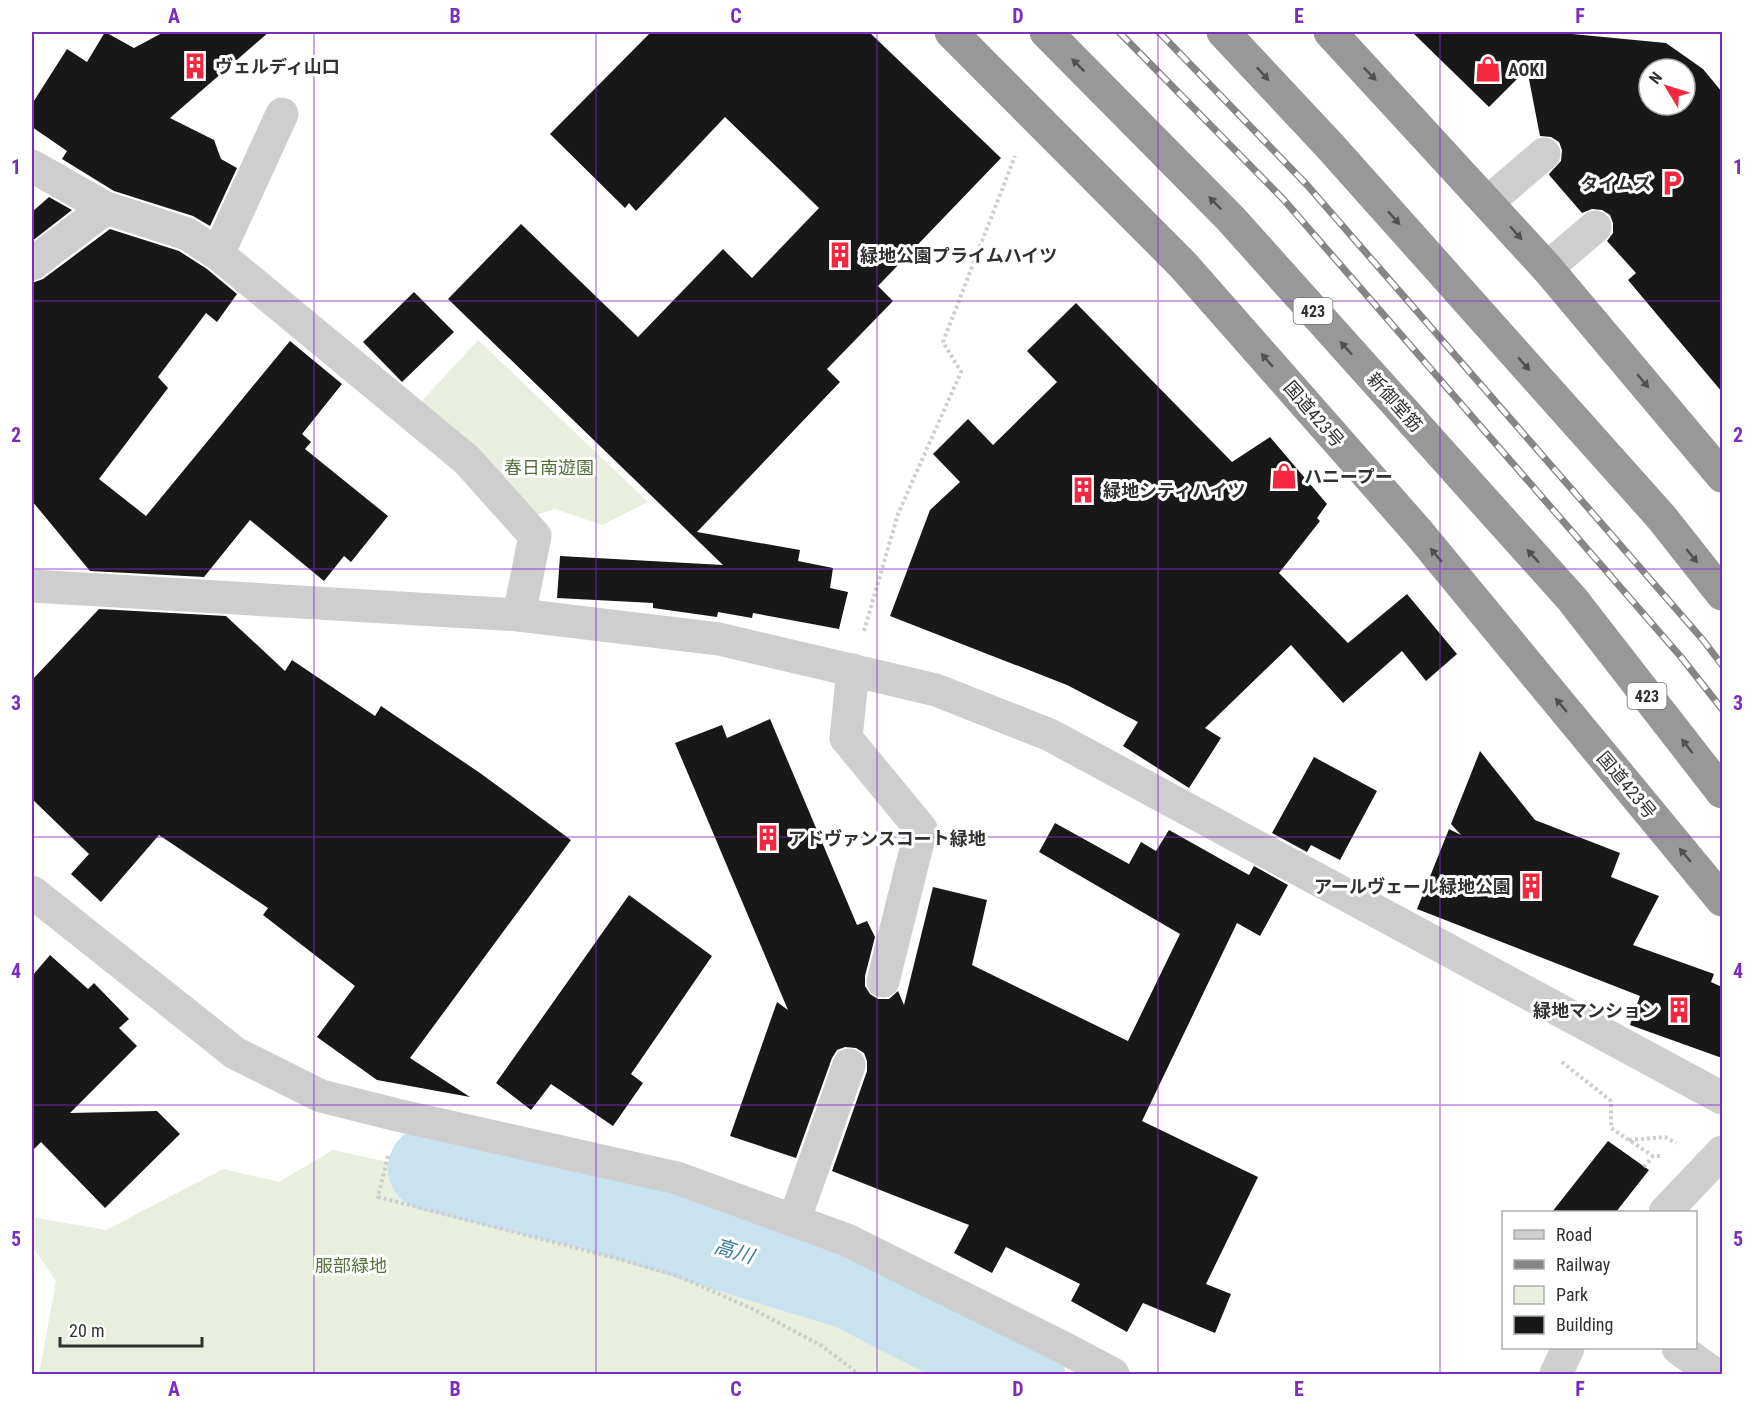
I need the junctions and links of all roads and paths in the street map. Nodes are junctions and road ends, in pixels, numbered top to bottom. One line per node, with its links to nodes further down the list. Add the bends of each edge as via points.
1 (951, 32): 22 (highway, 国道423号, one-way to 1, via 1418,532 1184,266)
2 (1046, 32): 20 (highway, 新御堂筋 / 423, one-way to 2, via 1572,599 1230,218)
3 (1223, 32): 17 (highway, one-way to 17, via 1662,518)
4 (1330, 32): 9 (highway, one-way to 9)
5 (282, 114): 12 (street)
6 (1016, 152): 19 (path, via 943,342 961,372 898,514)
7 (1544, 153): 9 (street)
8 (32, 166): 10 (street)
9 (1488, 202): 14 (highway, one-way to 14)
10 (106, 208): 12 (street, via 187,234); 13 (street)
11 (1595, 227): 14 (street)
12 (218, 254): 18 (street, via 467,460 535,536)
13 (32, 264)
14 (1547, 268): 15 (highway, one-way to 15)
15 (1722, 476)
16 (32, 585): 18 (street)
17 (1722, 594)
18 (519, 615): 19 (street, via 719,639)
19 (853, 670): 23 (street, via 846,738 921,829); 26 (street, via 936,690 1050,735)
20 (1722, 792)
21 (33, 895): 33 (street, via 235,1053 321,1096 677,1178)
22 (1722, 900)
23 (884, 981)
24 (1559, 1059): 27 (path, via 1611,1101 1611,1128)
25 (849, 1065): 33 (street)
26 (1722, 1098)
27 (1629, 1140): 28 (path, via 1665,1137); 31 (path, via 1653,1156)
28 (1681, 1147)
29 (390, 1149): 38 (path, via 378,1197 678,1275 822,1346)
30 (1722, 1152): 32 (street)
31 (1644, 1167)
32 (1666, 1211)
33 (794, 1221): 39 (street, via 846,1240)
34 (1567, 1349): 40 (street)
35 (1681, 1349): 41 (street)
36 (333, 1374): 37 (path)
37 (339, 1374)
38 (860, 1374)
39 (1113, 1374)
40 (1556, 1374)
41 (1714, 1374)

